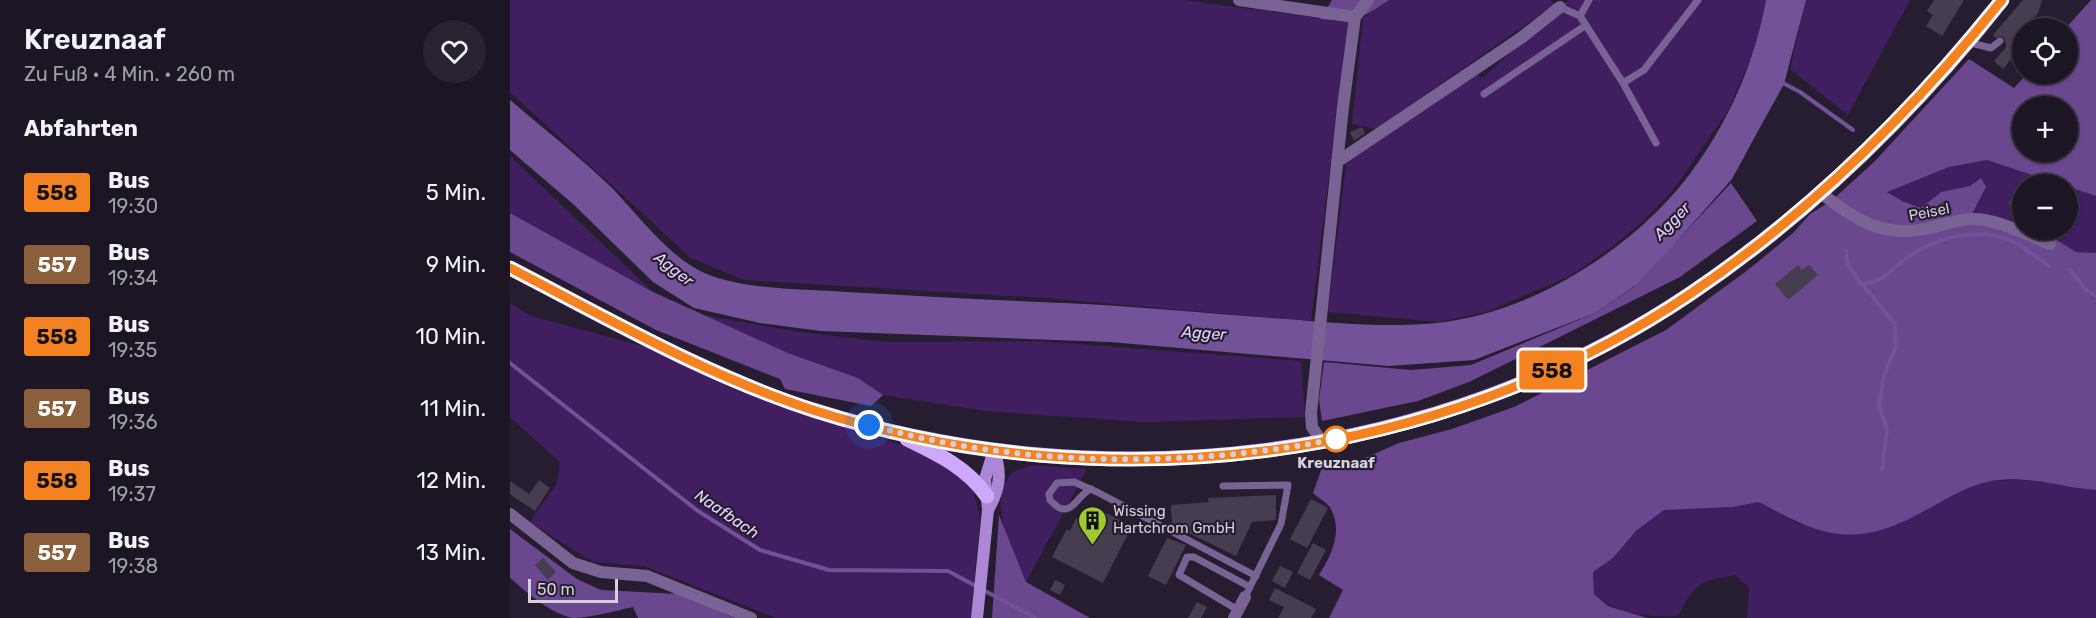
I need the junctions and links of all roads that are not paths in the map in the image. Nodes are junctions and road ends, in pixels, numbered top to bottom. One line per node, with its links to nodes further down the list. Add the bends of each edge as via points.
1 (1239, 0): 8 (street)
2 (1368, 0): 8 (street)
3 (1589, 0): 7 (lane)
4 (1698, 0): 12 (lane, via 1644,70)
5 (2000, 1): 11 (main road)
6 (1560, 7): 7 (lane); 15 (street, via 1521,38)
7 (1580, 16): 9 (lane)
8 (1355, 17): 15 (street)
9 (1586, 25): 12 (lane); 13 (lane)
10 (2000, 41): 11 (lane, via 1991,48)
11 (1967, 42): 16 (main road, via 1935,80)
12 (1623, 83): 14 (lane)
13 (1484, 94)
14 (1656, 143)
15 (1337, 162): 20 (street, via 1312,400 1312,427)
16 (1821, 193): 17 (street, Peisel, via 1862,223 1883,231 1910,232 1972,219 2001,225); 20 (main road, via 1689,295 1579,358 1516,387 1452,409)
17 (2050, 244)
18 (510, 268): 19 (main road, via 727,377 814,410)
19 (888, 430): 21 (main road); 24 (main road, via 945,457 969,474)
20 (1322, 442): 21 (main road, via 1216,457 1137,460)
21 (994, 450): 24 (street, via 985,479)
22 (1222, 486): 26 (lane, via 1288,485 1281,524)
23 (1094, 490): 23 (lane, via 1074,482 1057,483 1049,494 1050,500 1069,508); 26 (lane)
24 (987, 503): 30 (street)
25 (510, 514): 29 (street, via 573,563 679,586)
26 (1256, 576): 27 (lane)
27 (1247, 592): 28 (street); 28 (lane, via 1194,557 1187,557 1179,575)
28 (1236, 614)
29 (751, 618)
30 (977, 618)

